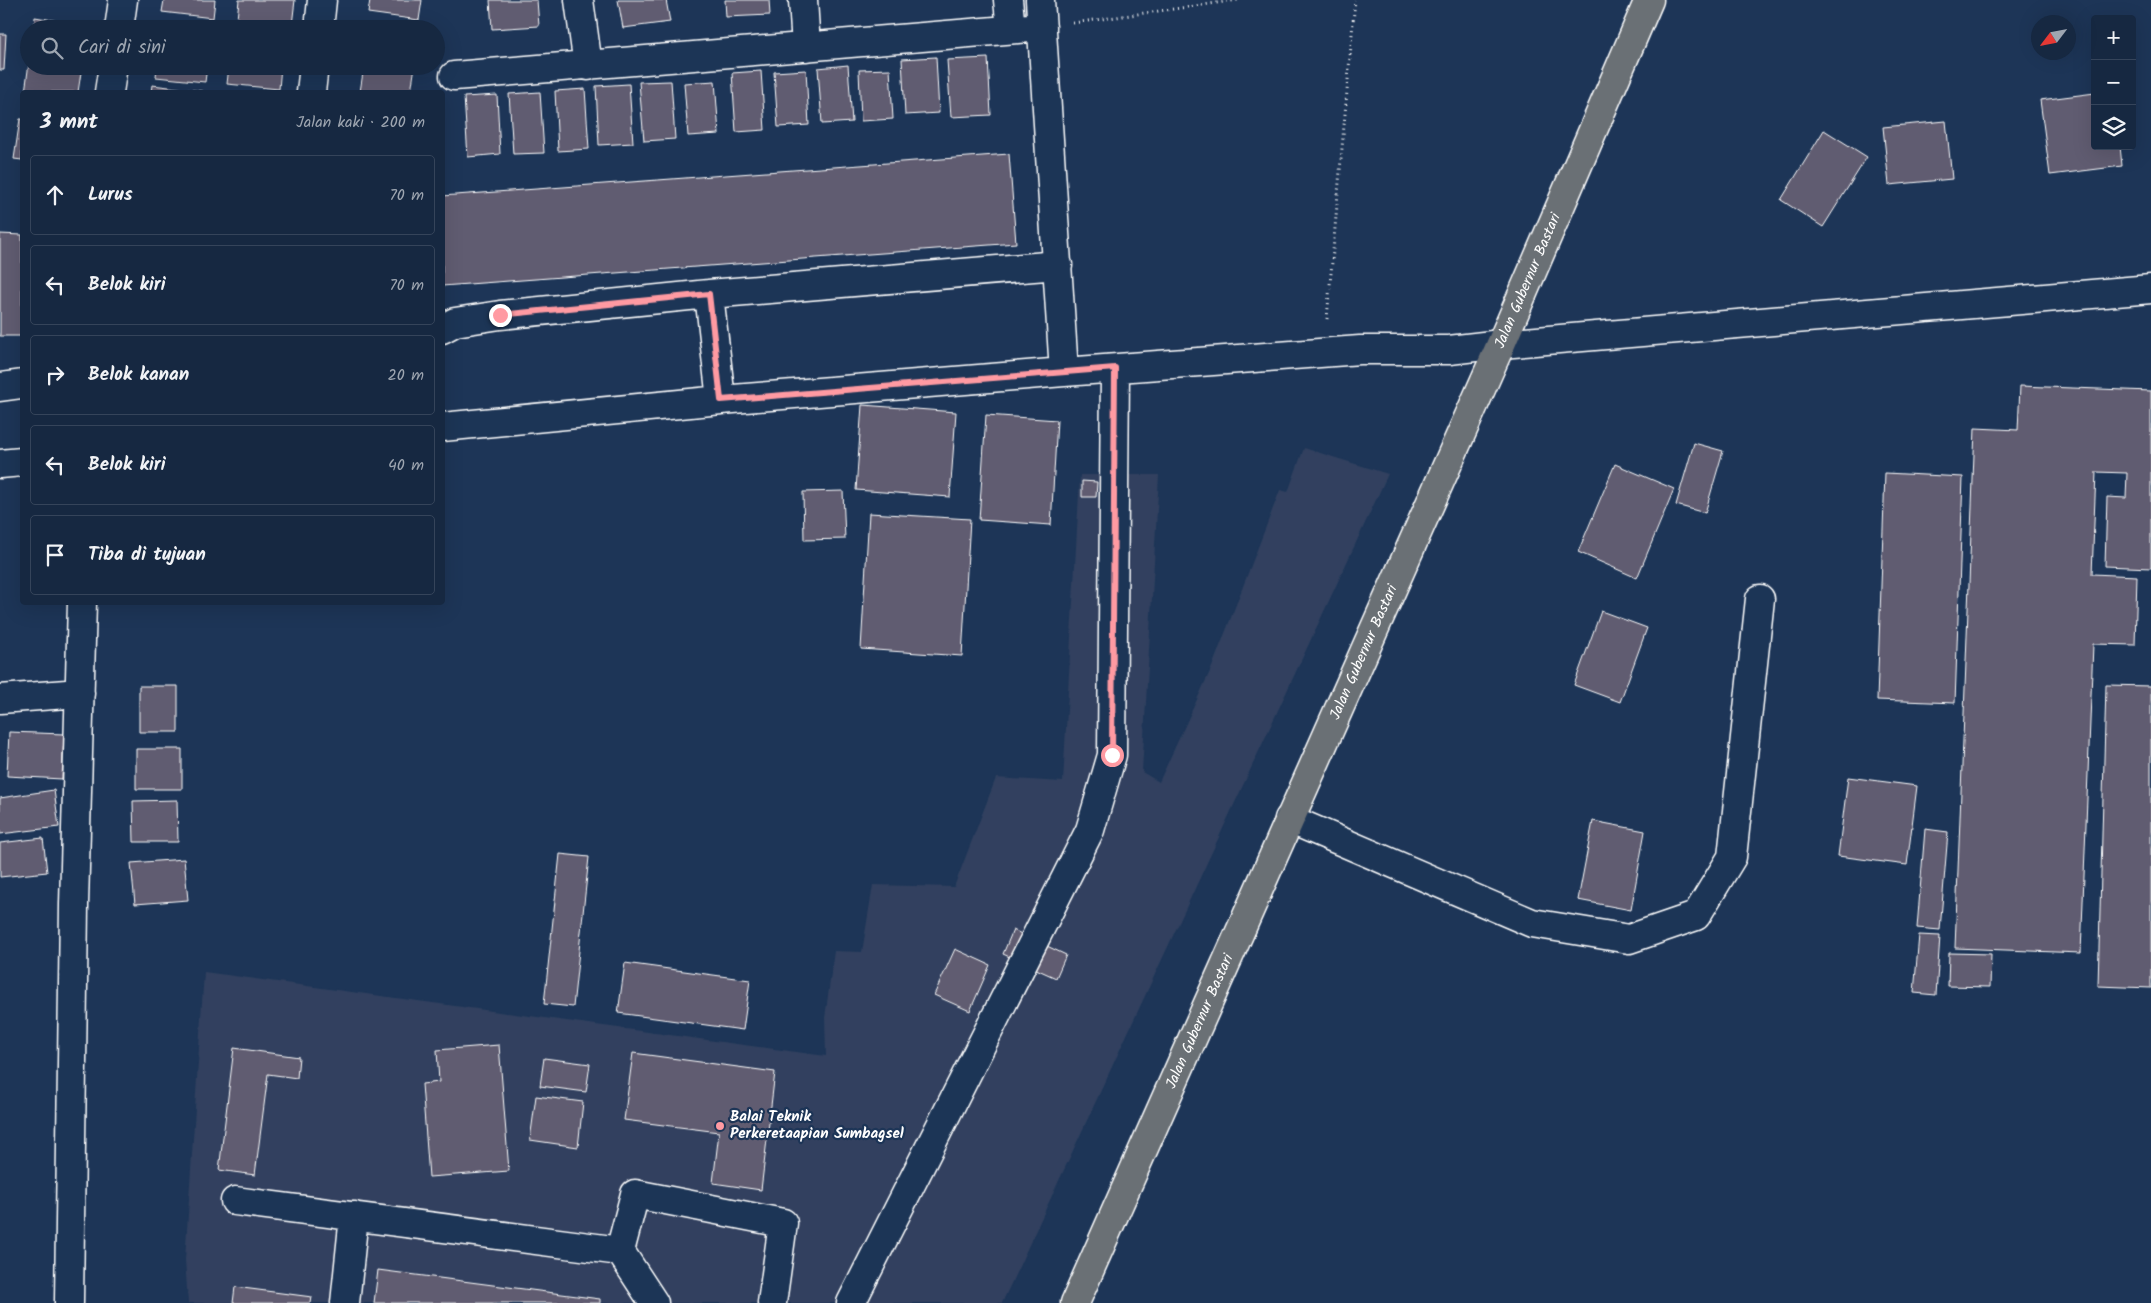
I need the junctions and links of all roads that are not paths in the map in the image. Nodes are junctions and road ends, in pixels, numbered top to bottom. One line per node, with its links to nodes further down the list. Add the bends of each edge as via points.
1 (123, 0): 8 (street)
2 (322, 0): 9 (street)
3 (580, 0): 13 (street)
4 (802, 0): 12 (street)
5 (1008, 0): 11 (street)
6 (1040, 0): 10 (street)
7 (1649, 0): 23 (highway, Jalan Gubernur Bastari)
8 (120, 20)
9 (319, 20)
10 (1042, 27): 11 (street); 19 (street)
11 (1010, 30): 12 (street)
12 (806, 46): 13 (street)
13 (588, 66): 16 (street)
14 (112, 75): 17 (street)
15 (313, 75): 18 (street)
16 (454, 76)
17 (109, 90)
18 (311, 90)
19 (1058, 265): 21 (street); 25 (street)
20 (2151, 289): 23 (street)
21 (709, 294): 22 (street, via 500,315 455,322); 28 (street)
22 (445, 327)
23 (1501, 344): 24 (street, via 1449,350 1324,352); 36 (highway, Jalan Gubernur Bastari)
24 (1115, 368): 25 (street); 44 (street, via 1112,755 1090,830)
25 (1064, 372): 28 (street)
26 (20, 384): 27 (street)
27 (0, 387)
28 (721, 400): 29 (street)
29 (445, 428)
30 (20, 462): 31 (street)
31 (0, 464)
32 (1760, 599): 36 (street, via 1732,857 1696,916 1629,939 1532,922)
33 (82, 605): 34 (street)
34 (80, 693): 35 (street); 40 (street)
35 (0, 699)
36 (1289, 819): 45 (highway, Jalan Gubernur Bastari)
37 (235, 1201): 38 (street)
38 (354, 1216): 39 (street); 41 (street)
39 (620, 1251): 42 (street); 43 (street, via 635,1194 783,1223)
40 (69, 1303)
41 (345, 1303)
42 (654, 1303)
43 (772, 1303)
44 (851, 1303)
45 (1075, 1303)

